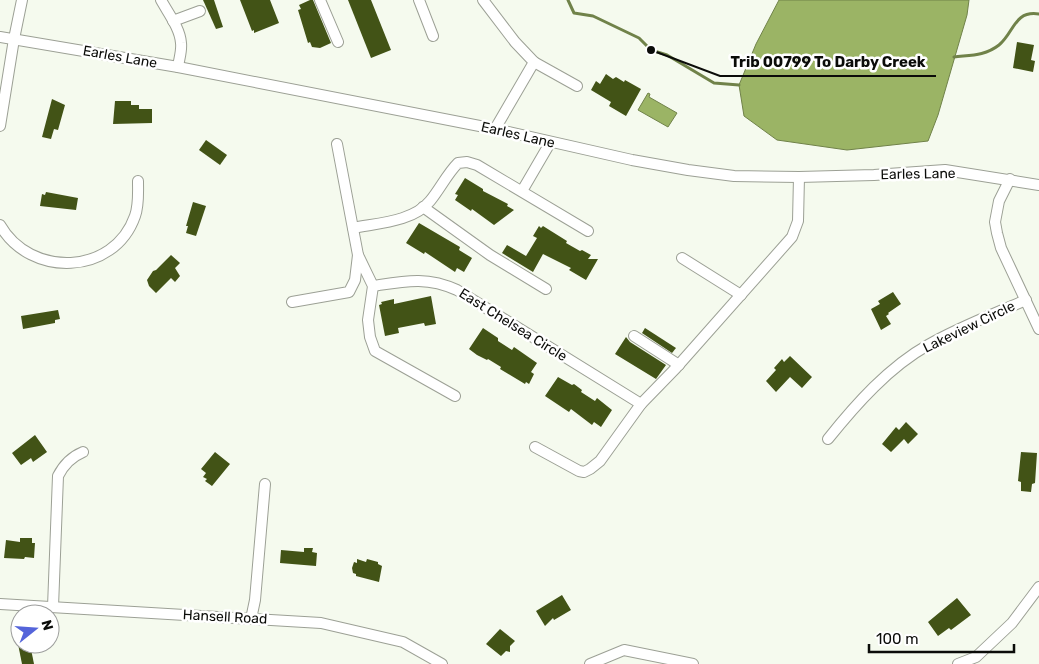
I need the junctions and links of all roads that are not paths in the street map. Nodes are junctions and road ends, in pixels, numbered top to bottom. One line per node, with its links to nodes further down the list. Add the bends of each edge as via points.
1 (22, 0): 10 (street)
2 (161, 0): 7 (street)
3 (320, 0): 11 (street)
4 (419, 0): 8 (street)
5 (483, 0): 12 (street)
6 (200, 11): 7 (street)
7 (173, 21): 13 (street, via 182,44)
8 (433, 36)
9 (0, 37): 10 (street, Earles Lane)
10 (14, 39): 13 (street, Earles Lane); 15 (street)
11 (338, 42)
12 (534, 62): 14 (street); 16 (street)
13 (178, 67): 16 (street, Earles Lane)
14 (578, 86)
15 (0, 126)
16 (495, 129): 17 (street, Earles Lane)
17 (550, 143): 19 (street, Earles Lane, via 688,170 734,176); 23 (street)
18 (337, 144): 26 (street)
19 (799, 177): 20 (street, Earles Lane, via 945,170); 32 (street, via 798,222 792,237)
20 (1010, 179): 22 (street, Earles Lane); 33 (street, via 999,201 995,222 1001,248)
21 (138, 181): 25 (street, via 136,216 130,228 111,248 89,260 64,264 38,258 17,246)
22 (1039, 185)
23 (522, 191): 24 (street, via 477,164 458,163); 27 (street)
24 (423, 208): 26 (street, via 400,218); 31 (street)
25 (0, 225)
26 (352, 228): 28 (street)
27 (588, 231)
28 (358, 255): 30 (street); 34 (street, via 355,280 349,292)
29 (682, 258): 32 (street)
30 (374, 286): 38 (street, via 368,320 375,351); 39 (street, East Chelsea Circle, via 432,281 457,290)
31 (546, 289)
32 (741, 295): 37 (street)
33 (1026, 300): 35 (street); 40 (street, Lakeview Circle, via 927,345 898,365 851,411)
34 (292, 302)
35 (1039, 329)
36 (634, 336): 37 (street)
37 (679, 365): 39 (street)
38 (455, 396)
39 (641, 404): 41 (street, via 595,467 584,472)
40 (828, 439)
41 (535, 446)
42 (83, 452): 45 (street, via 72,457 58,476)
43 (265, 484): 47 (street)
44 (1039, 587): 51 (street, via 1012,623 976,657)
45 (53, 604)
46 (60, 607): 47 (street, Hansell Road)
47 (251, 618): 48 (street, Hansell Road, via 321,623 385,637 403,642)
48 (442, 664)
49 (590, 664): 50 (street, via 624,650)
50 (693, 664)
51 (958, 664)

